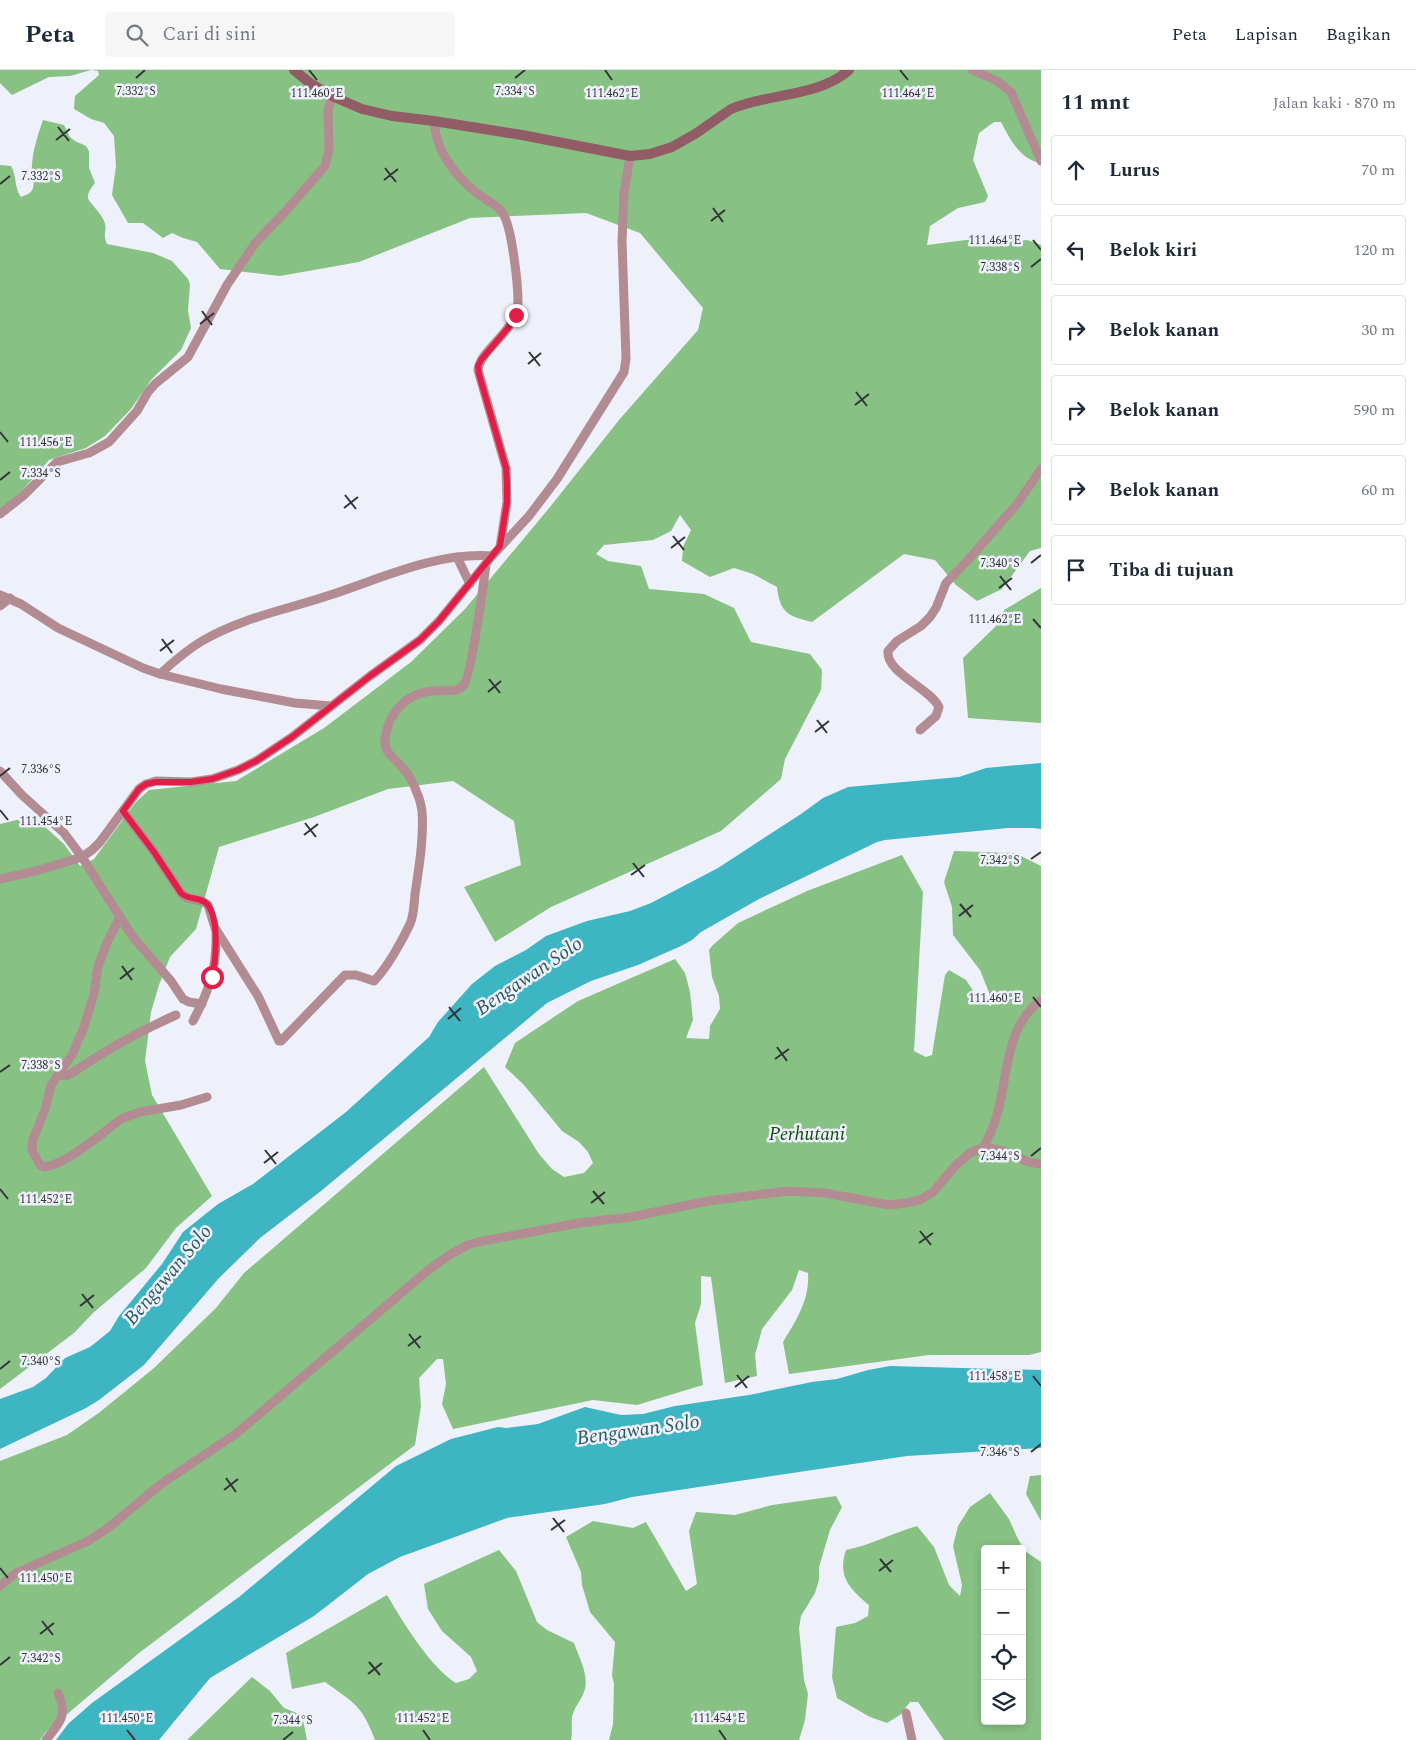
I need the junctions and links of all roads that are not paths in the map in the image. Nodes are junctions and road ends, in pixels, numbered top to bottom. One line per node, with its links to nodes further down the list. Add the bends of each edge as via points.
1 (294, 70): 4 (street)
2 (849, 70): 6 (street, via 825,85 738,106 672,147)
3 (972, 70): 7 (street, via 997,81 1010,92)
4 (332, 96): 5 (street, via 362,109); 9 (street, via 325,166 256,242 228,284 188,357 155,384 137,411 109,442 89,453 57,462)
5 (434, 121): 6 (street); 10 (street, via 444,158 469,186 500,209 509,229 517,289 516,315 481,360 478,370 506,468 507,502)
6 (630, 156): 10 (street, via 624,193 622,241 624,372 557,479 529,516)
7 (1041, 161)
8 (1041, 469): 20 (street, via 1017,504 946,583 930,617 888,651 896,668 939,707 936,716)
9 (0, 514)
10 (500, 546): 12 (street)
11 (457, 556): 12 (street); 14 (street); 18 (street, via 372,579 255,618 202,641)
12 (492, 556): 13 (street)
13 (486, 564): 14 (street); 26 (street, via 465,685 456,690 414,695 402,704 388,726 386,751 401,766 416,790 422,822 412,919 376,980 345,975 280,1042 258,996)
14 (470, 584): 19 (street, via 420,640)
15 (0, 595): 16 (street)
16 (10, 598): 17 (street); 18 (street, via 58,628)
17 (0, 606)
18 (160, 674): 19 (street, via 295,703)
19 (331, 706): 22 (street, via 256,761 212,779 146,784)
20 (920, 730)
21 (0, 771): 23 (street, via 59,828)
22 (123, 811): 23 (street, via 97,845); 26 (street, via 181,893 186,898 207,903)
23 (82, 857): 24 (street); 25 (street)
24 (0, 880)
25 (120, 917): 28 (street, via 184,999); 31 (street, via 98,966 84,1027 72,1055)
26 (216, 928): 28 (street, via 215,966)
27 (1041, 1000): 33 (street, via 1023,1017 1014,1037 998,1112)
28 (202, 1004): 30 (street)
29 (176, 1014): 31 (street, via 144,1028 72,1073 66,1076)
30 (193, 1021)
31 (59, 1074): 32 (street, via 51,1085 31,1144 37,1160 44,1167 66,1158 129,1115)
32 (206, 1097)
33 (984, 1148): 34 (street); 35 (street, via 974,1151 956,1165 933,1192 920,1200 901,1204 889,1205 825,1193 782,1192 708,1201 468,1245 421,1276 237,1433 161,1484 108,1528 88,1541 16,1573)
34 (1041, 1164)
35 (0, 1586)
36 (58, 1692): 38 (street, via 63,1703 62,1717)
37 (906, 1713): 39 (street)
38 (46, 1740)
39 (912, 1740)

